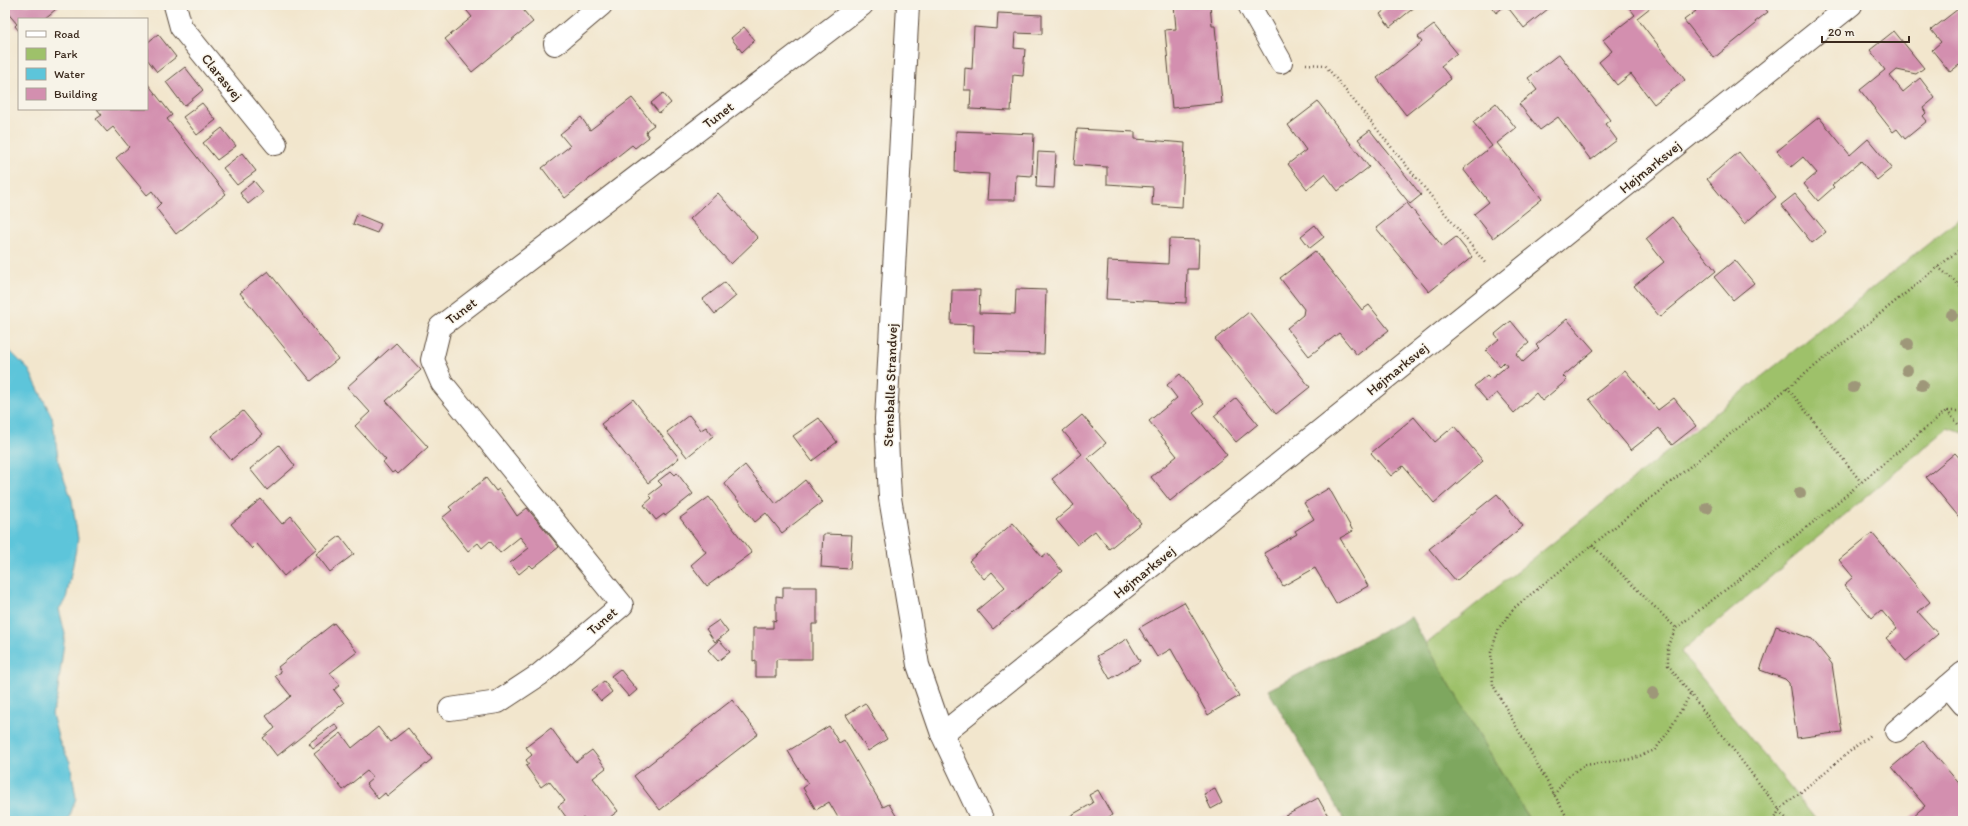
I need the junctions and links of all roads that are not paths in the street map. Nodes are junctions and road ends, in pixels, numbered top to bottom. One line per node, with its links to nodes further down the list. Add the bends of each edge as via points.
1 (175, 5): 9 (street, Clarasvej, via 182,27)
2 (601, 5): 7 (street)
3 (862, 5): 12 (street, Tunet, via 440,327 432,360 442,383 622,605 539,675 498,702)
4 (908, 5): 14 (street, Stensballe Strandvej, via 886,419 890,498 900,564 918,665)
5 (1249, 5): 8 (street)
6 (1851, 5): 14 (street, Højmarksvej)
7 (555, 44)
8 (1281, 62)
9 (276, 144)
10 (1955, 680): 11 (street); 13 (street)
11 (1963, 704)
12 (450, 709)
13 (1896, 731)
14 (942, 734): 15 (street, Stensballe Strandvej)
15 (983, 821)

